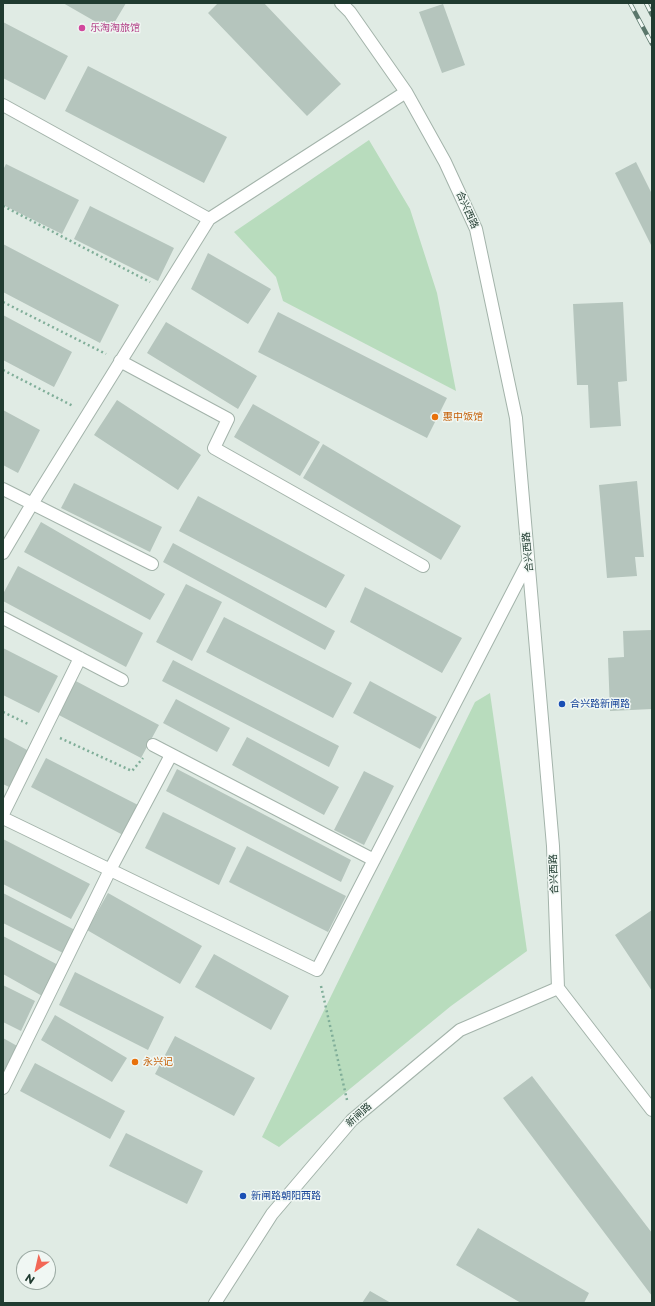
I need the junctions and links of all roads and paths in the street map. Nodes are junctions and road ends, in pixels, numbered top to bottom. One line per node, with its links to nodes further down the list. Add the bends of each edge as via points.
1 (341, 3): 2 (street, 合兴西路)
2 (406, 92): 5 (street); 14 (street, 合兴西路, via 445,162 476,229 516,418)
3 (3, 105): 5 (street)
4 (3, 206): 6 (path)
5 (209, 219): 6 (street)
6 (165, 290): 8 (street)
7 (3, 302): 8 (path)
8 (120, 362): 10 (street); 16 (street, via 228,419 214,448)
9 (3, 370): 10 (path)
10 (88, 414): 12 (street)
11 (3, 489): 12 (street)
12 (32, 504): 13 (street); 15 (street)
13 (3, 553)
14 (528, 562): 26 (street); 29 (street, 合兴西路, via 553,846)
15 (152, 564)
16 (422, 566)
17 (3, 618): 18 (street)
18 (80, 658): 19 (street); 21 (street)
19 (122, 680)
20 (3, 712): 21 (path)
21 (44, 731): 22 (path, via 132,771); 24 (street)
22 (152, 745): 23 (street)
23 (171, 755): 26 (street); 27 (street)
24 (3, 814)
25 (3, 818): 27 (street)
26 (374, 860): 28 (street)
27 (110, 870): 28 (street); 30 (street)
28 (317, 970): 32 (path)
29 (558, 988): 31 (street); 32 (street, 新闸路, via 460,1030)
30 (3, 1088)
31 (652, 1110)
32 (352, 1120): 33 (street, 新闸路, via 272,1214)
33 (214, 1303)

